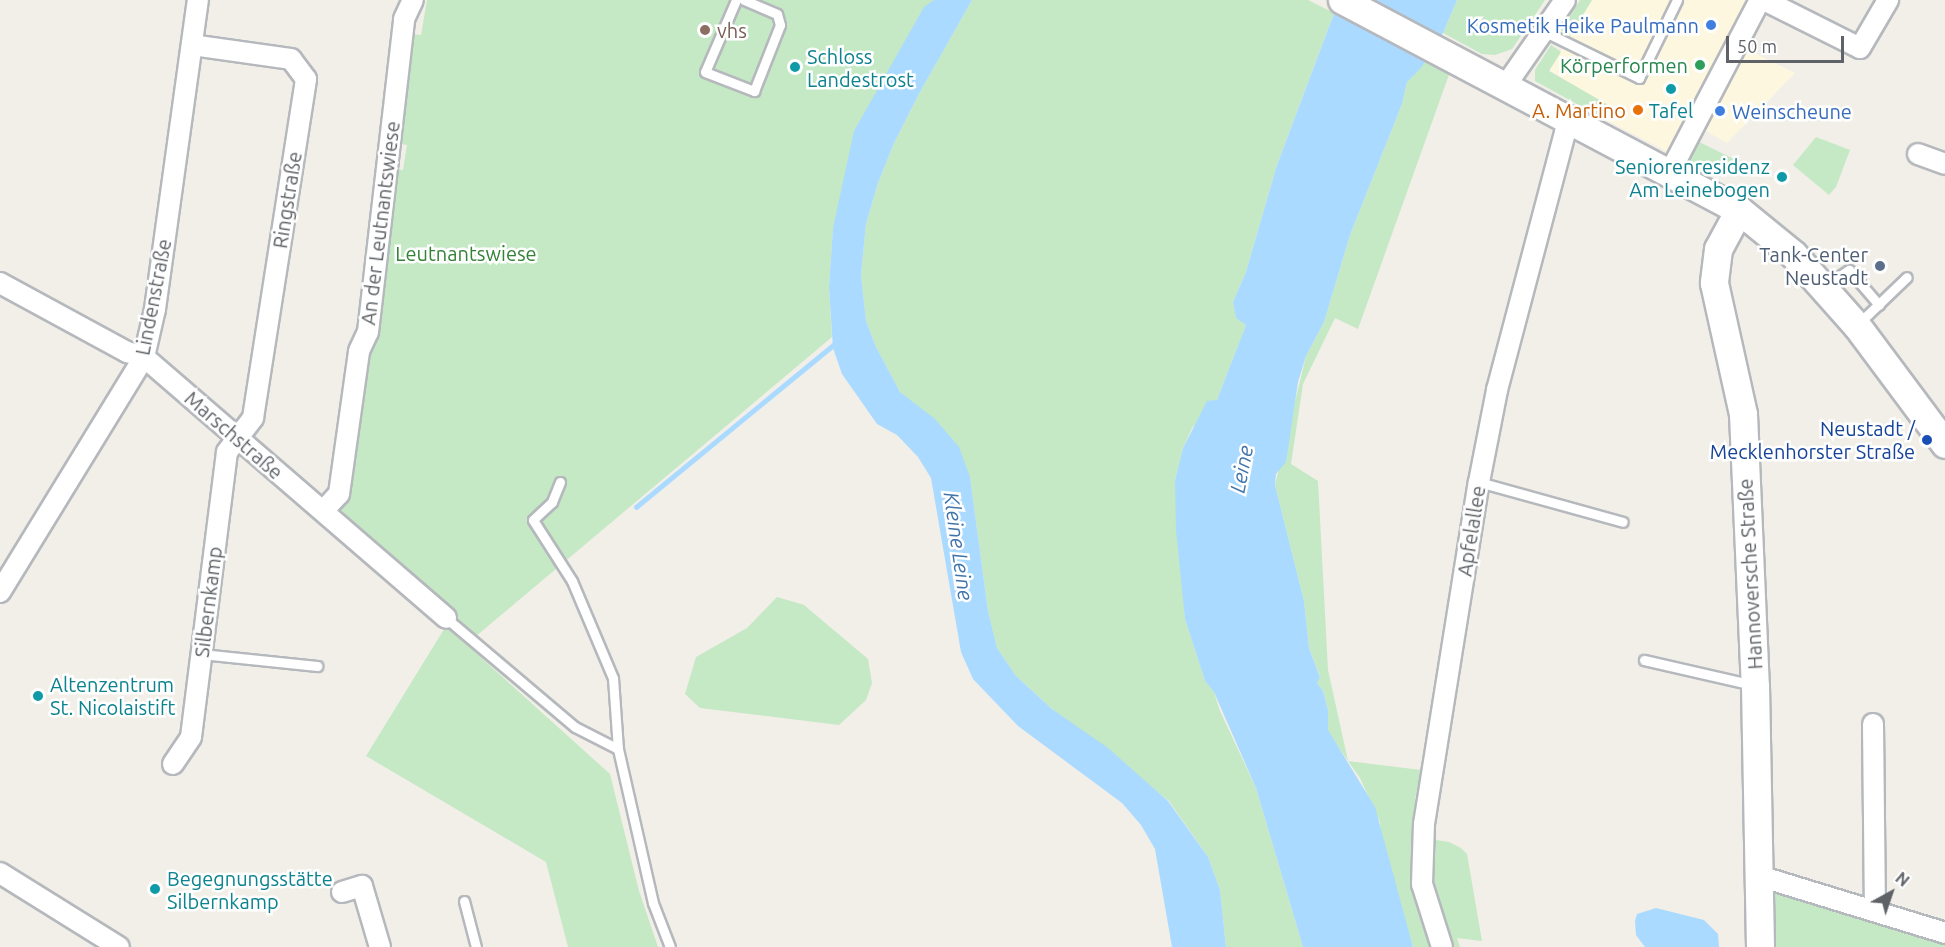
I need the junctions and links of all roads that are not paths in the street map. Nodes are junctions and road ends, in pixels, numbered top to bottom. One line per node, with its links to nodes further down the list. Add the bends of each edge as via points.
1 (198, 0): 11 (street, Lindenstraße)
2 (413, 0): 28 (street, An der Leutnantswiese, via 404,19 368,332 359,351 339,494)
3 (736, 0): 4 (lane, via 705,72 754,91 780,25 777,14)
4 (744, 0)
5 (1341, 0): 12 (main road)
6 (1565, 0): 10 (street)
7 (1677, 0): 10 (lane, via 1639,78)
8 (1762, 0): 9 (street, via 1860,48); 16 (street)
9 (1888, 0)
10 (1544, 31): 12 (street)
11 (192, 45): 23 (street, Lindenstraße); 24 (street, Ringstraße, via 291,59 306,79 253,418)
12 (1506, 86): 13 (main road)
13 (1572, 121): 16 (main road); 27 (street, Apfelallee, via 1565,132 1497,390)
14 (1918, 154): 15 (street)
15 (1945, 164)
16 (1670, 172): 17 (main road)
17 (1740, 210): 20 (main road, via 1793,254); 35 (main road, Hannoversche Straße, via 1718,249 1714,283 1743,414)
18 (1907, 278): 21 (lane)
19 (0, 284): 23 (street, Marschstraße, via 127,352)
20 (1823, 288): 21 (lane, via 1849,270); 22 (main road)
21 (1879, 305): 22 (lane)
22 (1857, 326): 25 (main road)
23 (144, 357): 24 (street, Marschstraße); 30 (street, Lindenstraße)
24 (236, 438): 28 (street, Marschstraße); 32 (street, Silbernkamp, via 227,452)
25 (1945, 444)
26 (560, 482): 37 (lane, via 552,502 533,520 572,581 613,678)
27 (1479, 482): 29 (lane); 49 (street, Apfelallee, via 1424,824 1422,884)
28 (323, 511): 31 (street, Marschstraße)
29 (1623, 522)
30 (0, 592)
31 (446, 618): 37 (lane, via 575,727)
32 (201, 654): 34 (lane); 38 (street, Silbernkamp, via 191,737)
33 (1644, 660): 35 (lane)
34 (317, 666)
35 (1755, 686): 40 (main road, Hannoversche Straße)
36 (1873, 724): 43 (street)
37 (618, 749): 48 (lane, via 653,903)
38 (173, 764)
39 (0, 873): 45 (street)
40 (1759, 876): 43 (street); 50 (main road, Hannoversche Straße)
41 (342, 892): 46 (street, via 362,886)
42 (464, 901): 47 (lane)
43 (1875, 910): 44 (street)
44 (1945, 933)
45 (118, 947)
46 (380, 947)
47 (476, 947)
48 (670, 947)
49 (1442, 947)
50 (1760, 947)

